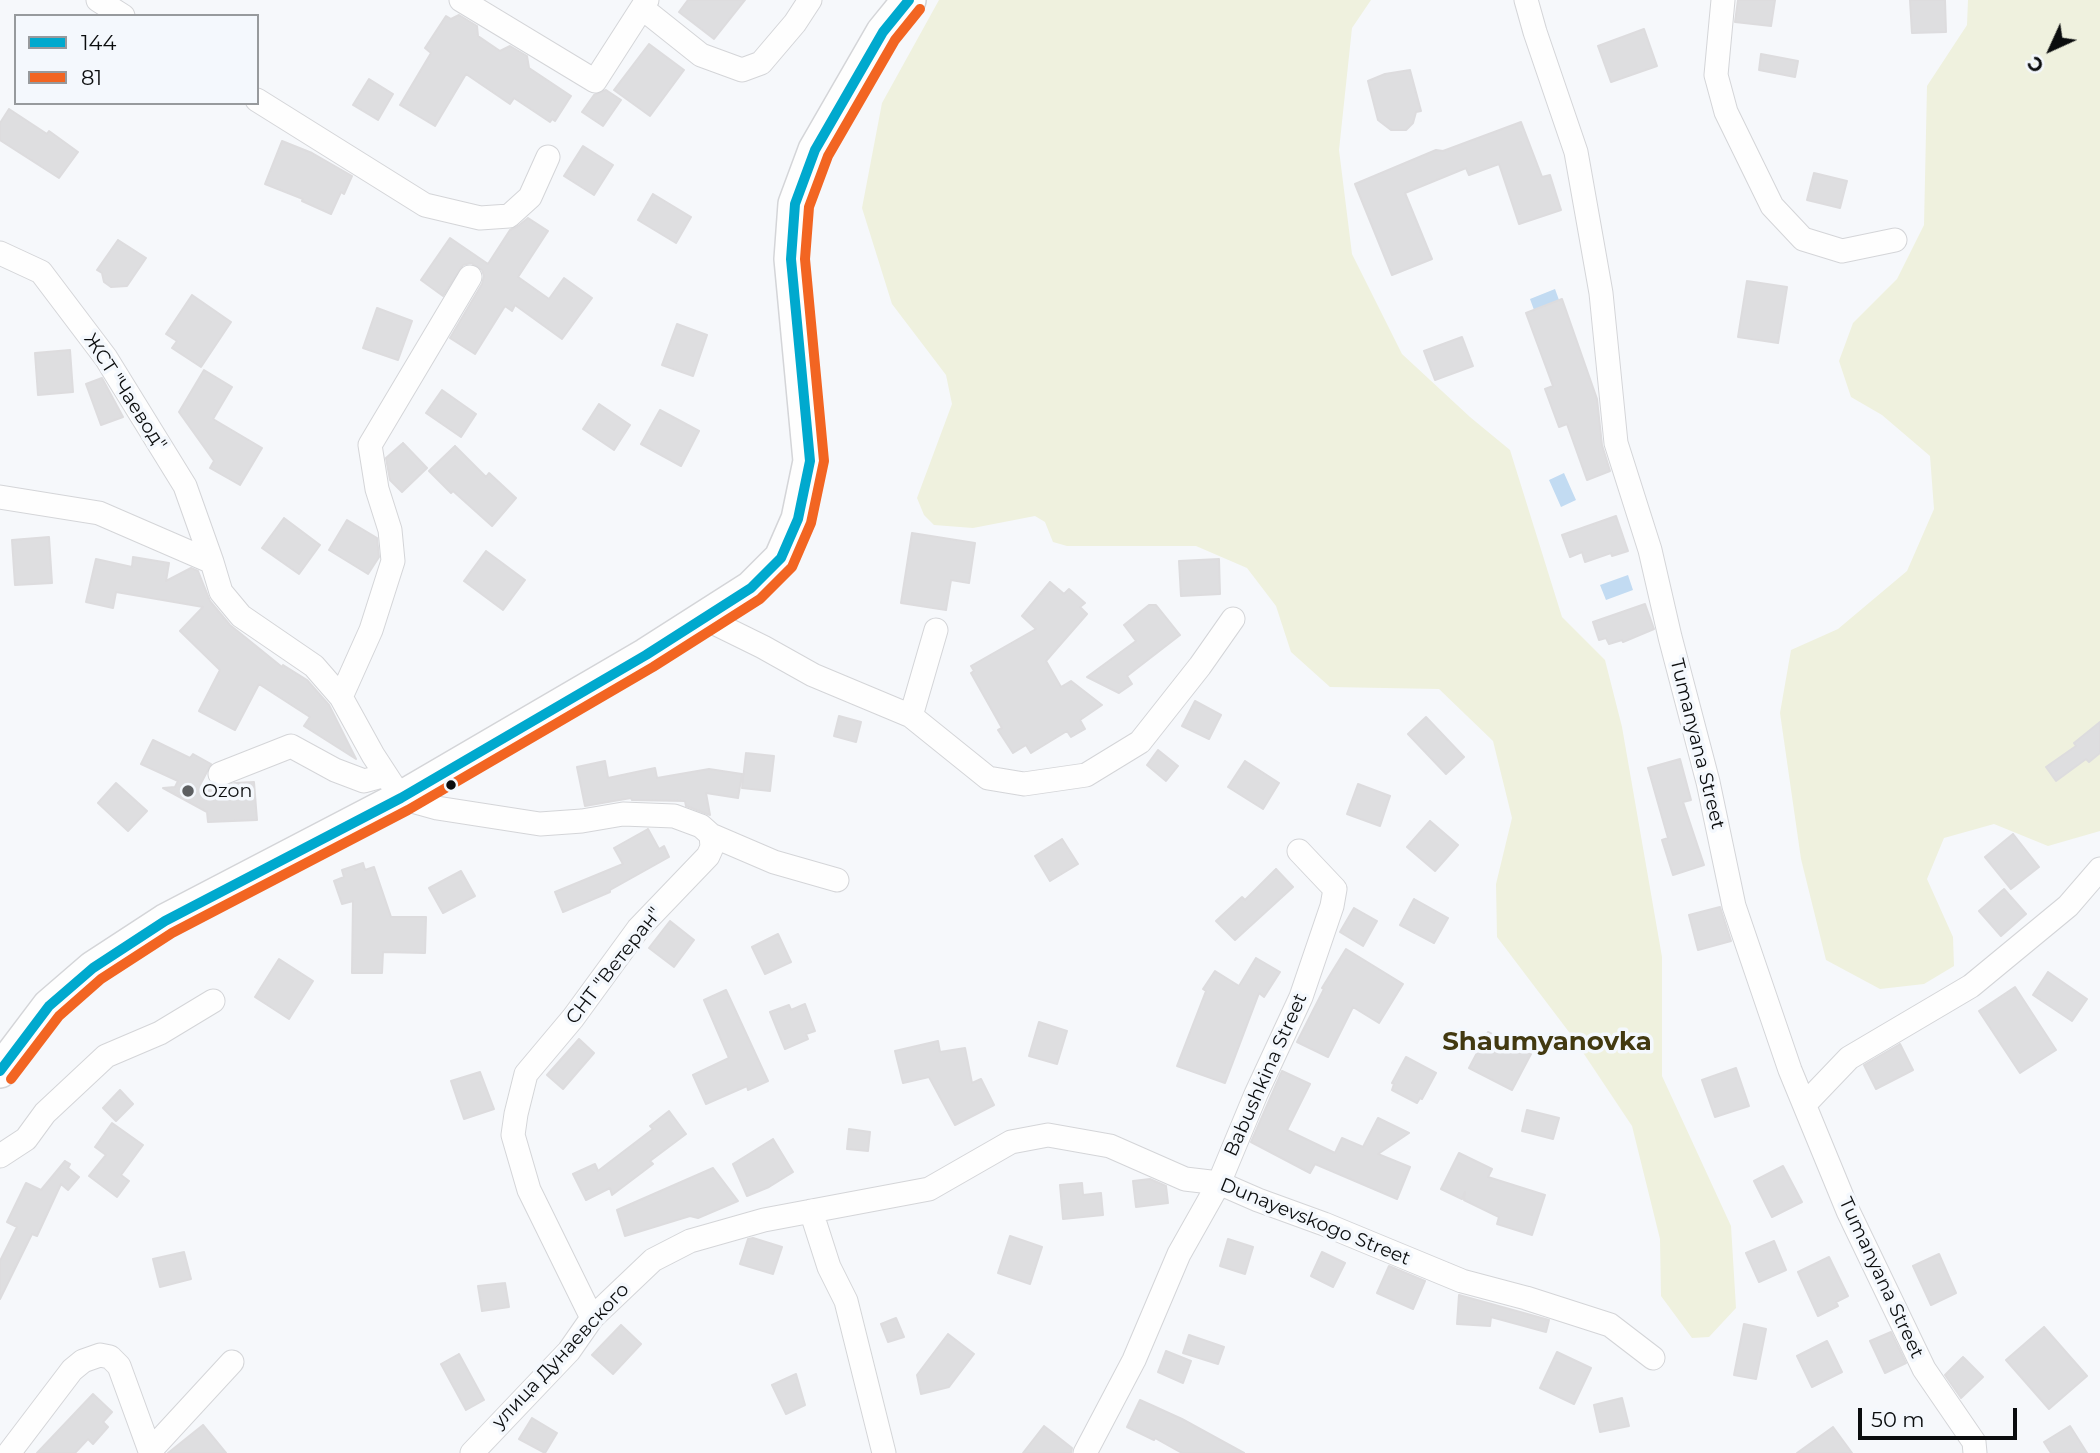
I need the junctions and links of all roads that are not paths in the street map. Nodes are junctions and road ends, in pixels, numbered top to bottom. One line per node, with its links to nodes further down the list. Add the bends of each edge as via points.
1 (98, 0): 8 (street)
2 (461, 0): 7 (street, via 594,81)
3 (810, 0): 7 (street, via 761,63 742,70 701,55)
4 (909, 0): 16 (highway, via 883,32 815,150 795,204 791,259 810,461 798,519 781,558 751,588)
5 (1526, 0): 29 (street, Tumanyana Street, via 1576,152 1601,293 1616,443 1650,550 1734,906)
6 (1723, 0): 11 (street, via 1716,75 1726,112 1772,206 1803,239 1842,251)
7 (644, 4)
8 (120, 14)
9 (259, 101): 10 (street, via 425,205 480,218 509,216 530,197)
10 (548, 157)
11 (1895, 240)
12 (1, 251): 15 (street, ЖСТ "Чаевод", via 41,272 106,358 185,486)
13 (470, 277): 19 (street, via 370,445 393,561 371,629)
14 (0, 497): 15 (street, via 99,513)
15 (212, 562): 19 (street, ЖСТ "Чаевод", via 221,592 241,616 314,666)
16 (704, 618): 20 (street, via 813,675); 22 (highway, via 646,655)
17 (1233, 619): 20 (street, via 1140,742 1086,775 1024,784 988,778)
18 (936, 630): 20 (street)
19 (341, 697): 22 (street, ЖСТ "Чаевод")
20 (911, 716)
21 (220, 774): 22 (street, via 291,746 335,770)
22 (394, 786): 23 (street, via 437,808 519,822 582,821 623,814 674,816); 28 (highway, via 93,968 49,1006)
23 (711, 835): 26 (street, via 774,862); 33 (street, СНТ "Ветеран", via 708,856 638,929 526,1074 516,1114 513,1135 530,1190)
24 (1299, 851): 31 (street, Babushkina Street, via 1335,889 1332,906 1301,997)
25 (2100, 869): 29 (street, via 2068,906 1971,986 1849,1058)
26 (837, 880)
27 (213, 1001): 30 (street, via 160,1033 106,1056 45,1113 26,1139)
28 (0, 1071)
29 (1805, 1104): 41 (street, Tumanyana Street, via 1848,1211 1924,1369 1974,1442)
30 (0, 1156)
31 (1219, 1182): 32 (street, Dunayevskogo Street, via 1185,1179 1110,1146 1048,1135 1012,1142 929,1189); 34 (street, Dunayevskogo Street, via 1462,1281 1610,1325); 36 (street, Babushkina Street, via 1179,1254)
32 (811, 1211): 33 (street, улица Дунаевского, via 691,1241 653,1259); 40 (street, via 829,1267 846,1301)
33 (592, 1318): 39 (street, улица Дунаевского, via 569,1351)
34 (1653, 1358)
35 (232, 1362): 37 (street)
36 (1095, 1449)
37 (150, 1452): 38 (street, via 119,1366 100,1355 72,1370)
38 (9, 1453)
39 (472, 1453)
40 (884, 1453)
41 (1975, 1453)

